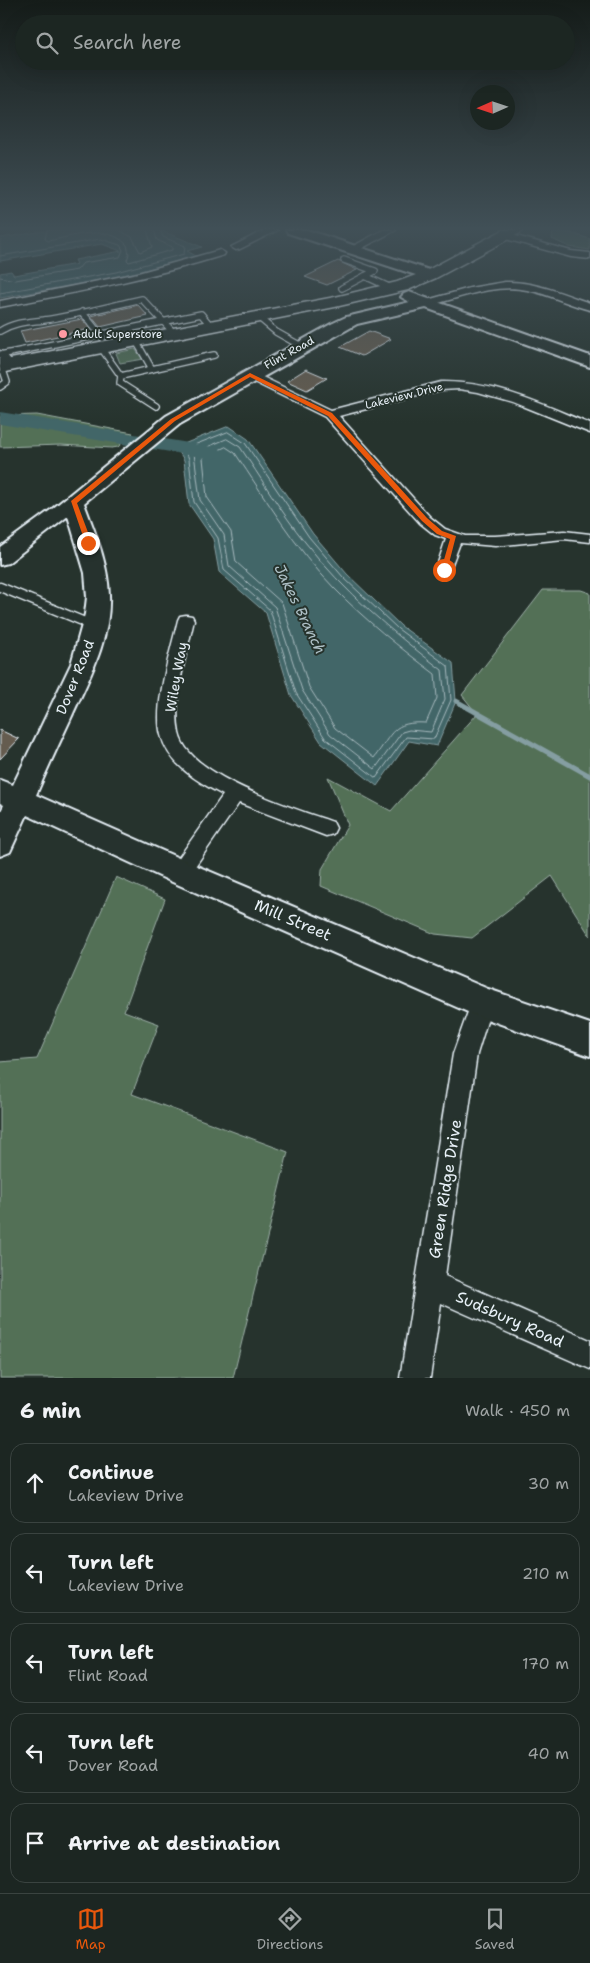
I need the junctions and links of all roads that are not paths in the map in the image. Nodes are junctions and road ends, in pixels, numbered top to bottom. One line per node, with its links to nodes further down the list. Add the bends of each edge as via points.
1 (53, 294): 6 (street)
2 (362, 294): 10 (main road)
3 (404, 294): 7 (street)
4 (462, 294): 7 (street)
5 (551, 294): 8 (street)
6 (0, 304)
7 (424, 304): 15 (street, Flint Road, via 352,320); 18 (street)
8 (590, 307)
9 (82, 312): 11 (lane, via 142,299); 12 (lane, via 9,325); 14 (lane)
10 (258, 317): 11 (main road, via 211,326); 15 (lane, via 276,332)
11 (169, 328): 13 (main road); 14 (lane)
12 (0, 331)
13 (136, 341): 14 (main road); 19 (lane)
14 (104, 343): 17 (main road); 21 (lane)
15 (302, 346): 20 (street, Flint Road)
16 (214, 355): 19 (lane)
17 (2, 362): 22 (lane, via 7,382)
18 (590, 362)
19 (152, 369): 21 (lane)
20 (250, 375): 24 (street); 26 (street, Flint Road, via 173,420)
21 (121, 376): 23 (lane, via 120,383)
22 (0, 387)
23 (156, 406)
24 (330, 414): 25 (street, Lakeview Drive, via 453,385 492,391); 27 (street, via 425,520)
25 (589, 427)
26 (73, 502): 29 (street, Flint Road); 33 (street, Dover Road, via 95,570 98,597)
27 (454, 538): 28 (street, via 495,541 564,535); 30 (street)
28 (590, 538)
29 (0, 558)
30 (444, 570)
31 (0, 587): 33 (lane)
32 (186, 620): 34 (street, Wiley Way, via 168,714 170,735 179,754 200,772)
33 (95, 626): 35 (street, Dover Road, via 85,659)
34 (235, 793): 36 (street, Wiley Way); 38 (street)
35 (10, 795): 37 (street, Dover Road); 38 (street, Mill Street)
36 (326, 828)
37 (0, 844)
38 (180, 872): 39 (street, Mill Street)
39 (482, 1002): 40 (street, Mill Street); 41 (street, Green Ridge Drive, via 465,1054)
40 (590, 1040)
41 (431, 1284): 42 (street, Sudsbury Road); 43 (street, Green Ridge Drive)
42 (590, 1355)
43 (415, 1378)

